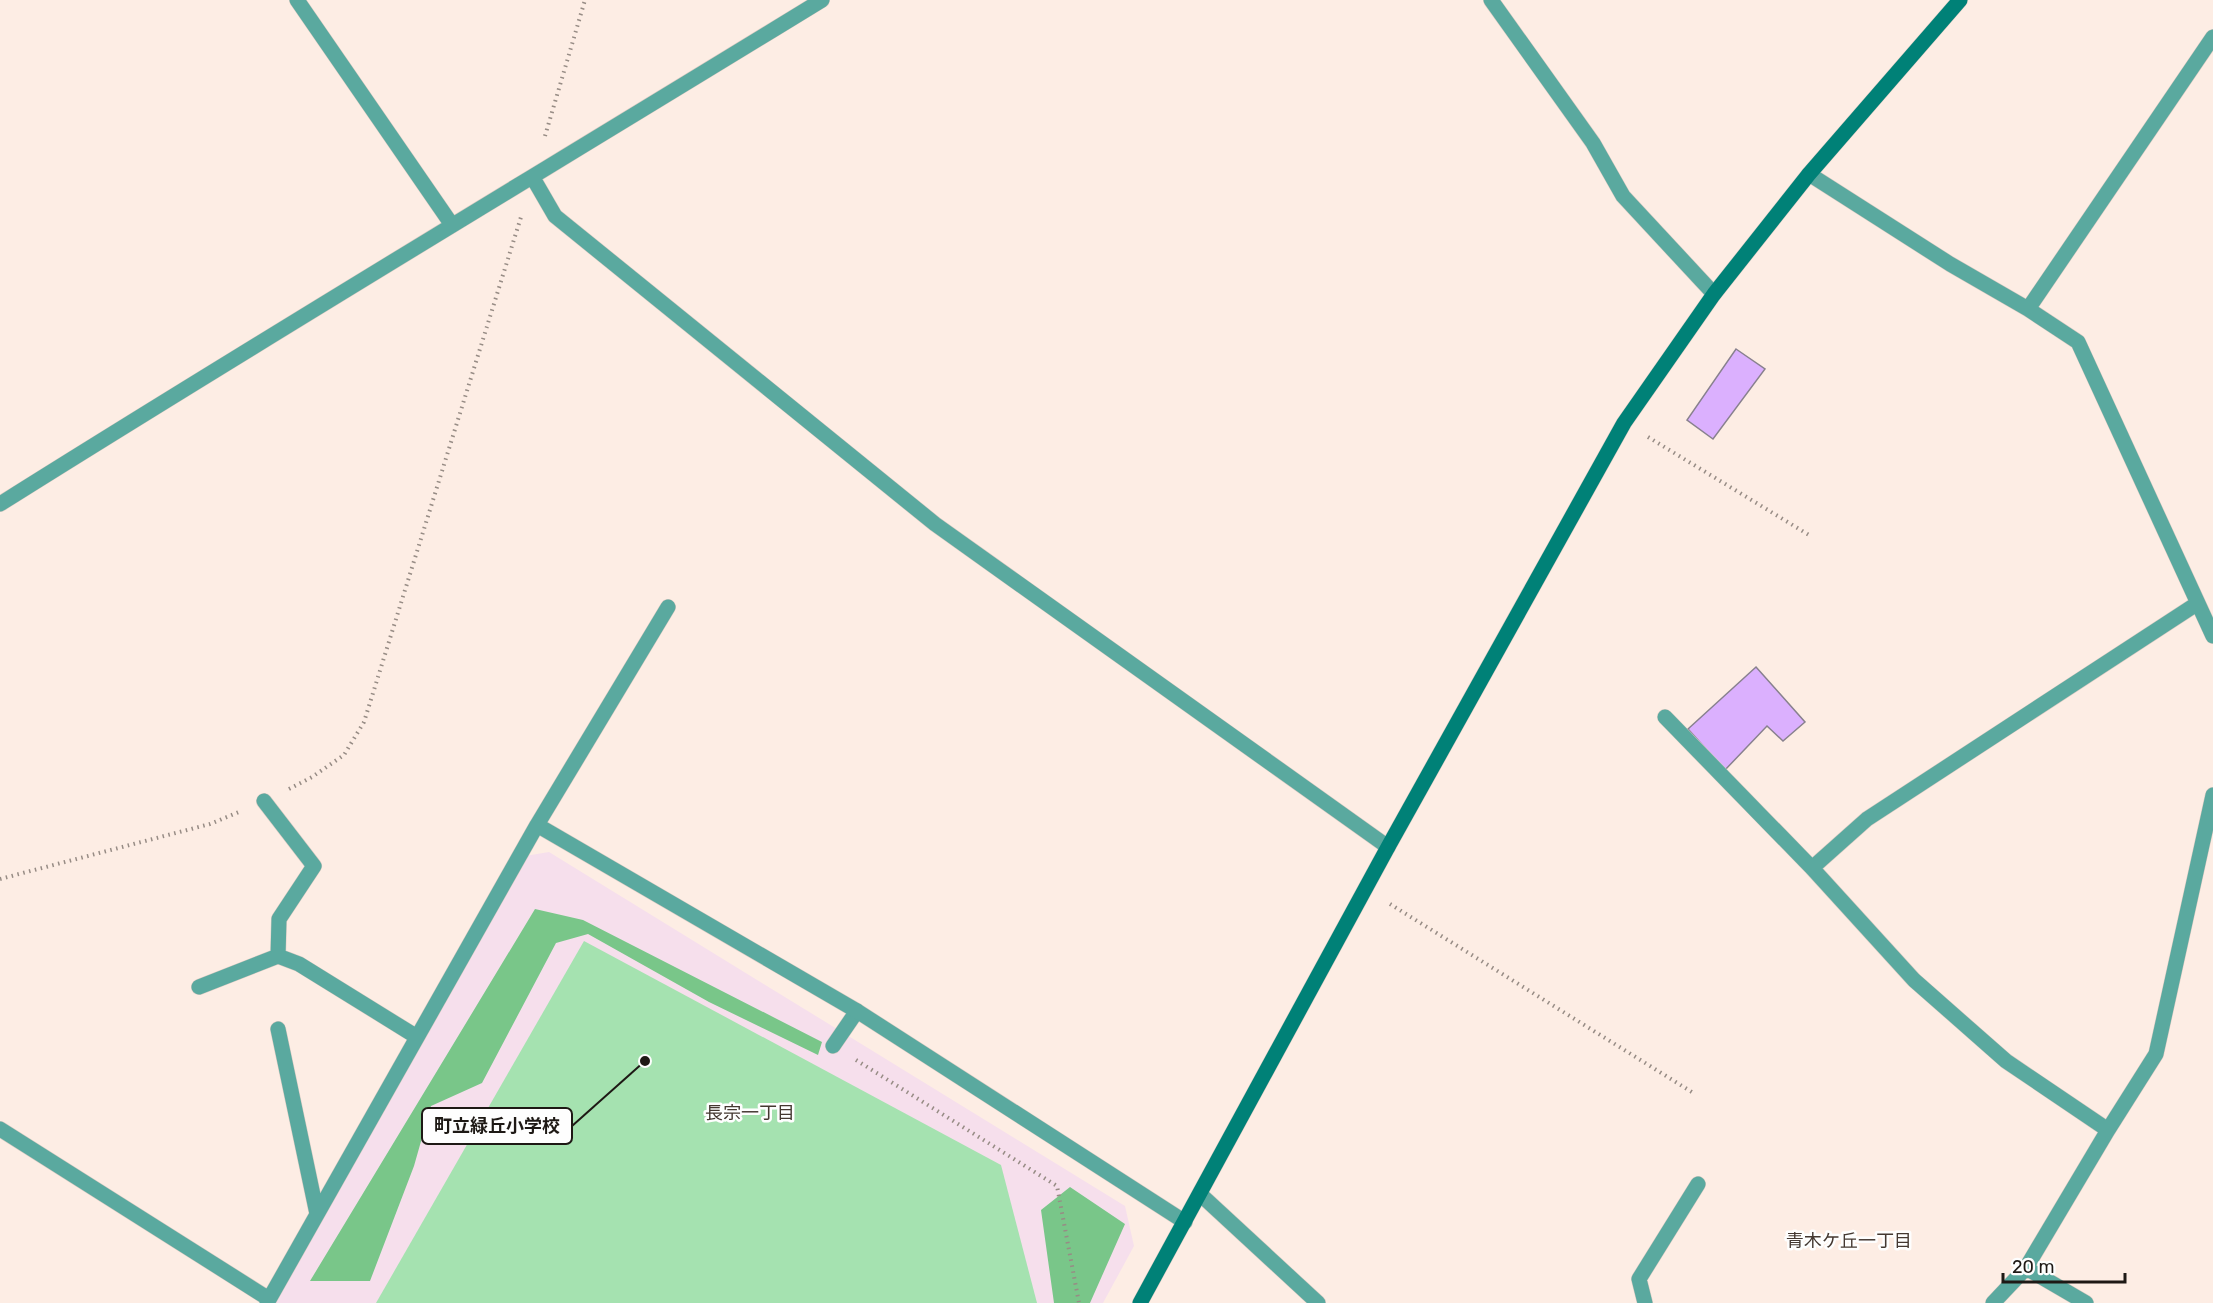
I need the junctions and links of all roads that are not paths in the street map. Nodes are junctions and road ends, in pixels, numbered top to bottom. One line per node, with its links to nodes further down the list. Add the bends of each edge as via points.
1 (297, 0): 8 (street)
2 (822, 0): 7 (street)
3 (1491, 0): 9 (street, via 1593,143 1623,196)
4 (1960, 0): 6 (street)
5 (2213, 37): 10 (street)
6 (1809, 174): 9 (street); 10 (street)
7 (533, 178): 8 (street); 19 (street, via 555,216 935,524)
8 (452, 225): 11 (street)
9 (1714, 294): 19 (street, via 1624,423)
10 (2028, 309): 12 (street, via 2078,342)
11 (0, 504)
12 (2198, 603): 14 (street); 20 (street, via 1867,819)
13 (668, 607): 18 (street)
14 (2213, 636)
15 (1665, 717): 20 (street)
16 (2213, 795): 28 (street, via 2156,1054)
17 (264, 801): 21 (street, via 314,866 279,919)
18 (537, 825): 23 (street); 25 (street)
19 (1388, 847): 30 (street)
20 (1812, 868): 28 (street, via 1914,980 2006,1061)
21 (278, 956): 22 (street); 25 (street, via 299,964)
22 (200, 987)
23 (856, 1011): 26 (street); 32 (street)
24 (278, 1029): 31 (street)
25 (417, 1036): 31 (street)
26 (833, 1046)
27 (0, 1129): 34 (street)
28 (2108, 1130): 33 (street)
29 (1698, 1184): 37 (street, via 1639,1279)
30 (1200, 1194): 32 (street); 36 (street)
31 (317, 1214): 34 (street)
32 (1185, 1222): 35 (street)
33 (2026, 1268): 38 (street); 39 (street)
34 (268, 1301)
35 (1140, 1303)
36 (1318, 1303)
37 (1645, 1303)
38 (1993, 1303)
39 (2085, 1303)

